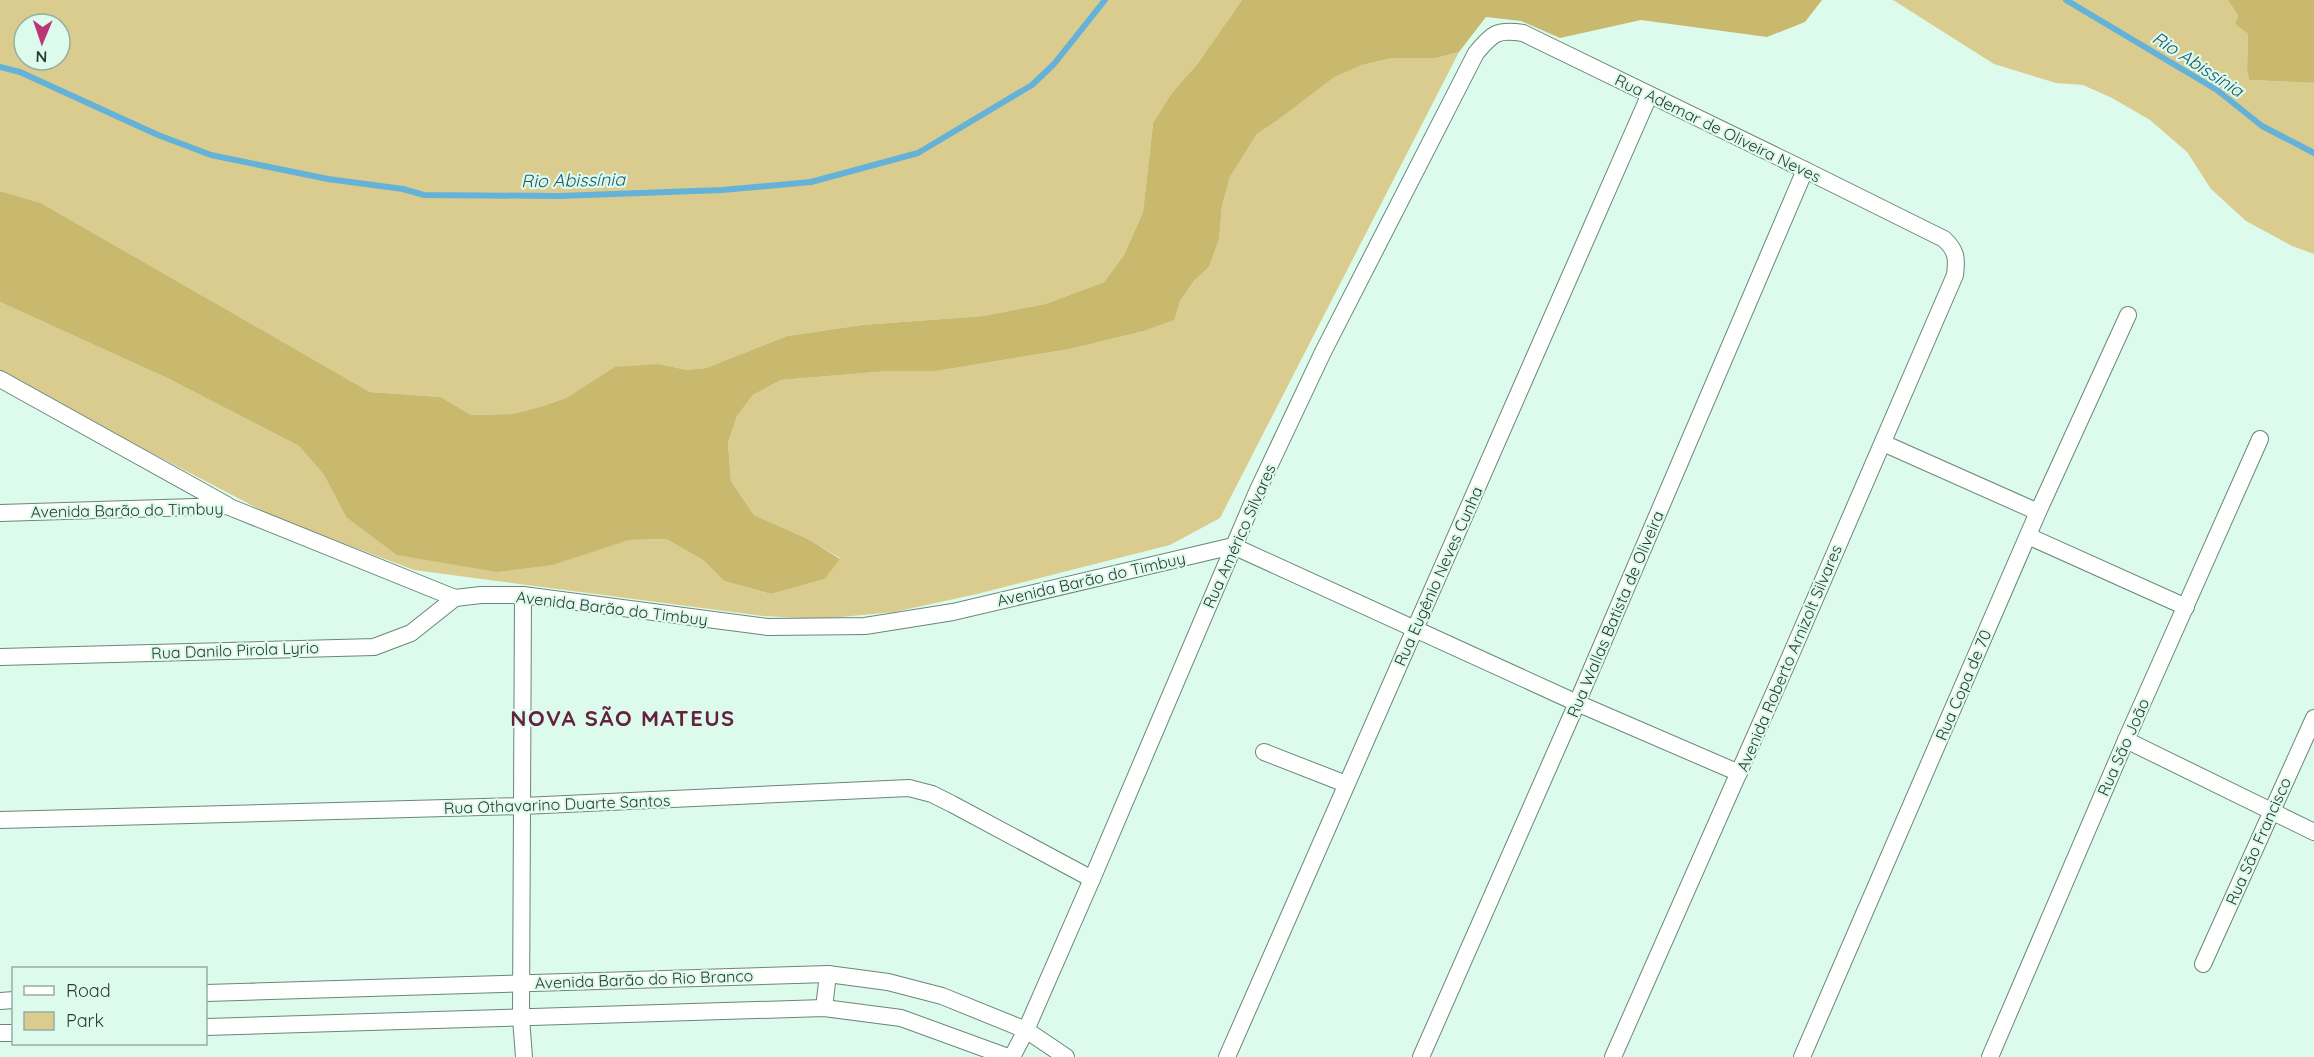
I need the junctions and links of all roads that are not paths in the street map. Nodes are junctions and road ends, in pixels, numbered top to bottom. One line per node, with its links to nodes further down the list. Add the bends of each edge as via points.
1 (1476, 53): 2 (street, Rua Ademar de Oliveira Neves, via 1490,36 1504,31 1523,33); 13 (street, Rua Américo Silvares, via 1323,352)
2 (1649, 96): 3 (street, Rua Ademar de Oliveira Neves); 17 (street, Rua Eugênio Neves Cunha)
3 (1805, 170): 4 (street, Rua Ademar de Oliveira Neves, via 1944,239); 19 (street, Rua Wallas Batista de Oliveira)
4 (1957, 257): 8 (street, Avenida Roberto Arnizolt Silvares, via 1955,276)
5 (2128, 315): 10 (street, Rua Copa de 70)
6 (0, 379): 9 (street)
7 (2259, 438): 16 (street, Rua São João)
8 (1883, 442): 10 (street); 23 (street, Avenida Roberto Arnizolt Silvares)
9 (227, 506): 11 (street, Avenida Barão do Timbuy); 15 (street, Avenida Barão do Timbuy)
10 (2038, 512): 12 (street, Rua Copa de 70)
11 (0, 513)
12 (2028, 536): 16 (street); 44 (street, Rua Copa de 70)
13 (1233, 546): 14 (street, Avenida Barão do Timbuy, via 953,612 864,626 768,627); 17 (street); 29 (street, Rua Américo Silvares)
14 (523, 596): 15 (street, Avenida Barão do Timbuy); 25 (street)
15 (455, 598): 18 (street, Rua Danilo Pirola Lyrio, via 411,633 374,647)
16 (2186, 607): 21 (street, Rua São João)
17 (1415, 628): 19 (street); 24 (street, Rua Eugênio Neves Cunha)
18 (0, 657)
19 (1577, 703): 23 (street); 42 (street, Rua Wallas Batista de Oliveira)
20 (2314, 718): 26 (street, Rua São Francisco)
21 (2126, 740): 26 (street); 45 (street, Rua São João)
22 (1264, 752): 24 (street)
23 (1739, 774): 43 (street, Avenida Roberto Arnizolt Silvares)
24 (1346, 784): 41 (street, Rua Eugênio Neves Cunha)
25 (523, 806): 27 (street, Rua Othavarino Duarte Santos); 29 (street, Rua Othavarino Duarte Santos, via 909,788 932,794); 32 (street)
26 (2271, 811): 28 (street); 30 (street, Rua São Francisco)
27 (0, 820)
28 (2314, 832)
29 (1092, 879): 37 (street, Rua Américo Silvares)
30 (2203, 964)
31 (828, 974): 32 (street, Avenida Barão do Rio Branco); 34 (street); 37 (street, Avenida Barão do Rio Branco, via 888,982 942,996)
32 (521, 982): 33 (street, Avenida Barão do Rio Branco); 35 (street)
33 (207, 993)
34 (824, 1008): 35 (street, Avenida Barão do Rio Branco); 39 (street, Avenida Barão do Rio Branco, via 901,1018)
35 (521, 1018): 36 (street, Avenida Barão do Rio Branco); 38 (street)
36 (207, 1027)
37 (1026, 1030): 39 (street, Rua Américo Silvares); 40 (street, Avenida Barão do Rio Branco)
38 (524, 1057)
39 (1010, 1057)
40 (1066, 1057)
41 (1227, 1057)
42 (1421, 1057)
43 (1613, 1057)
44 (1802, 1057)
45 (1990, 1057)

